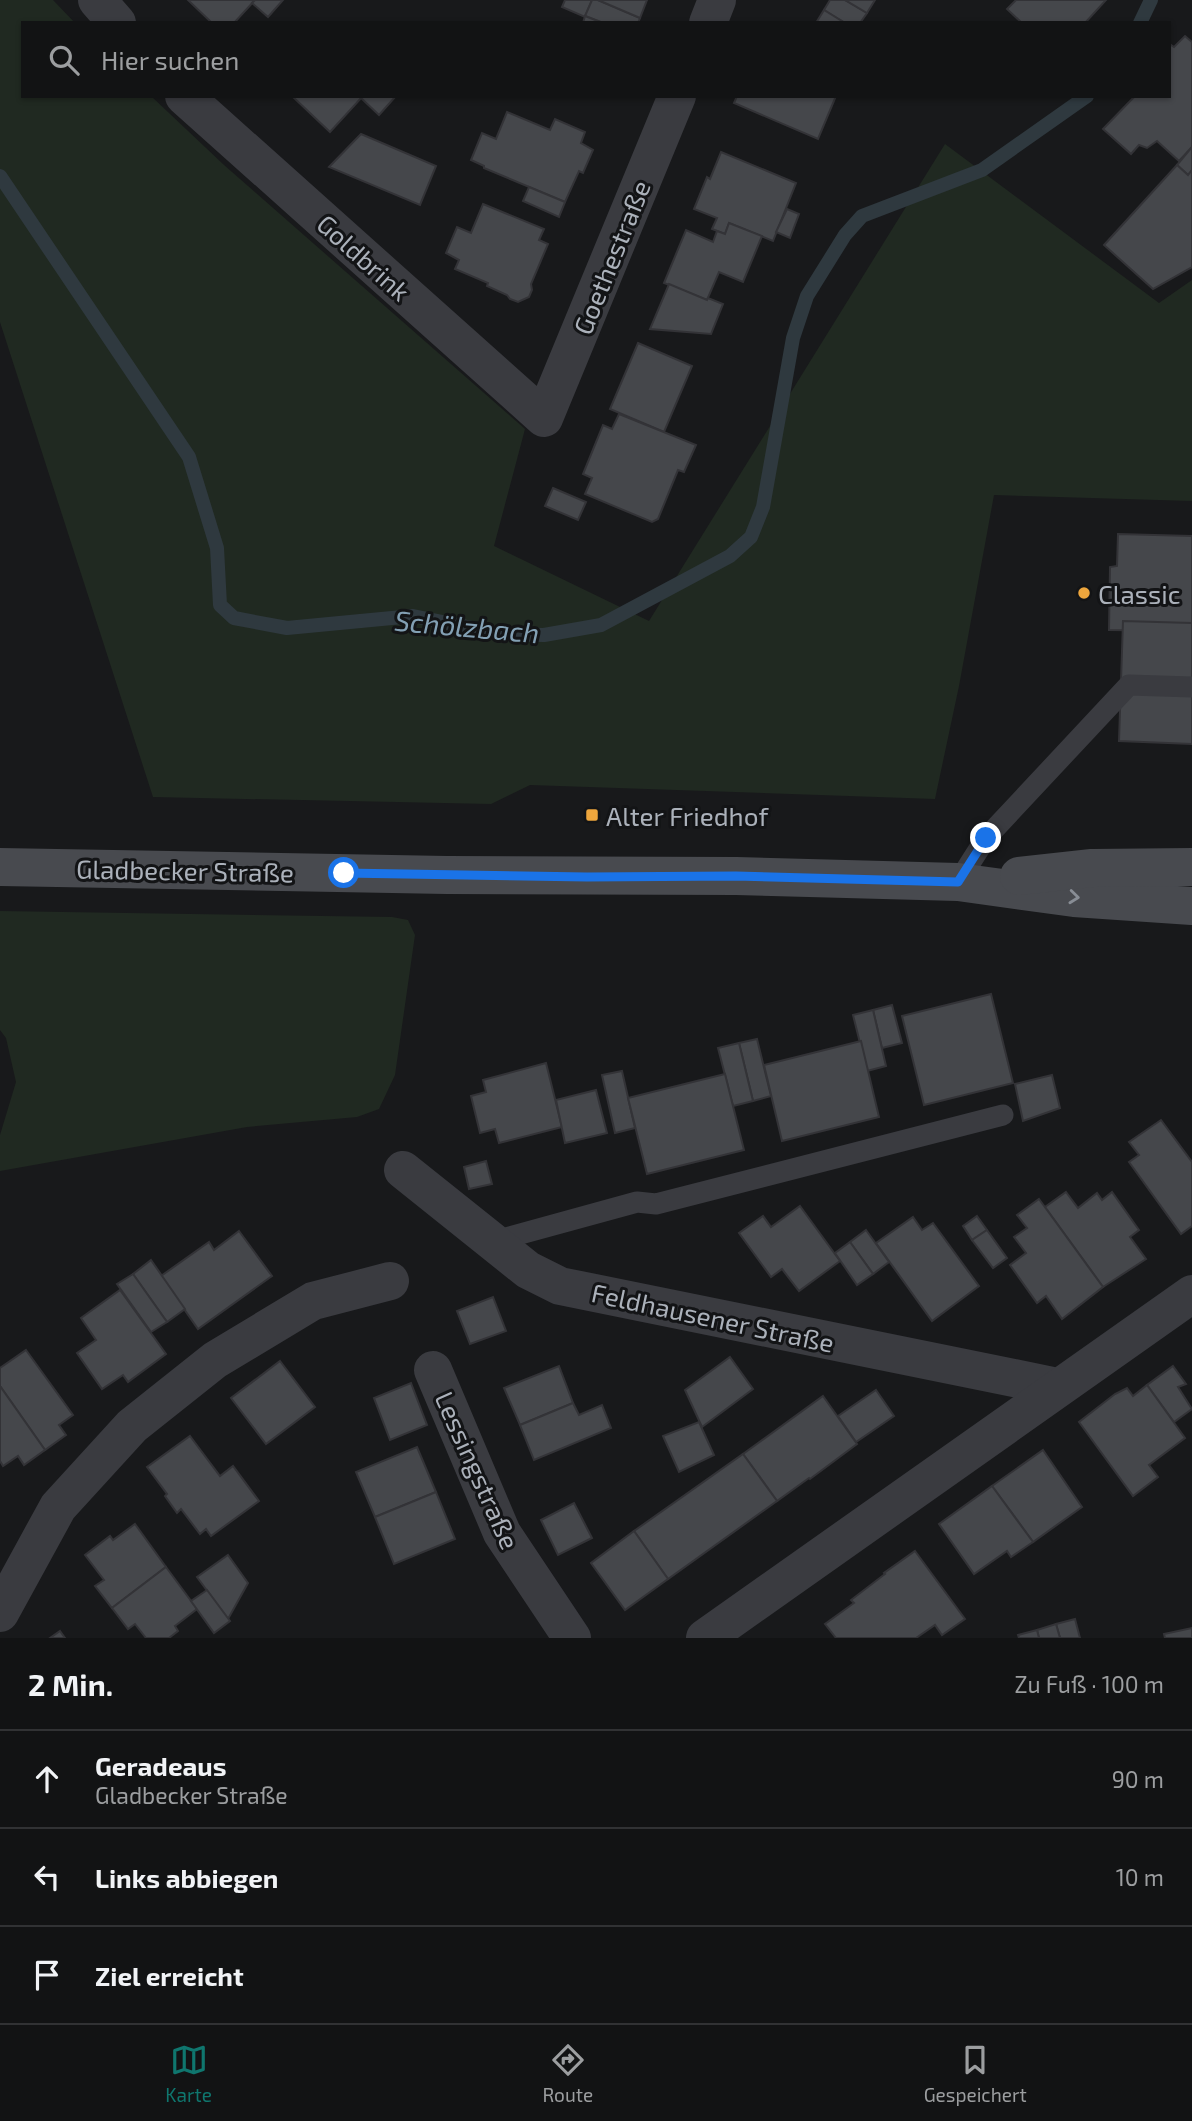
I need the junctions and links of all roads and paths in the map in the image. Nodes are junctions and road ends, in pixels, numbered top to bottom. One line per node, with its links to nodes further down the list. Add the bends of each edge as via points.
1 (97, 0): 3 (street)
2 (717, 0): 4 (street)
3 (115, 21)
4 (709, 21)
5 (186, 98): 7 (street, Goldbrink)
6 (676, 98): 7 (street, Goethestraße)
7 (544, 418)
8 (1192, 687): 11 (lane, via 1129,685 986,838)
9 (0, 867): 11 (main road, Gladbecker Straße)
10 (1192, 867): 11 (main road, Gladbecker Straße, via 1092,868)
11 (958, 882): 12 (main road, Gladbecker Straße, one-way to 12, via 1074,898)
12 (1192, 906)
13 (1003, 1115): 15 (lane, via 656,1204 637,1202)
14 (403, 1170): 15 (street, Feldhausener Straße)
15 (491, 1242): 19 (street, Feldhausener Straße, via 528,1270 560,1286)
16 (390, 1281): 20 (street, via 313,1301 215,1360 132,1426 58,1507)
17 (1192, 1294): 19 (street)
18 (433, 1370): 21 (street, Lessingstraße, via 502,1533)
19 (1058, 1387): 22 (street)
20 (0, 1613)
21 (572, 1638)
22 (705, 1638)

